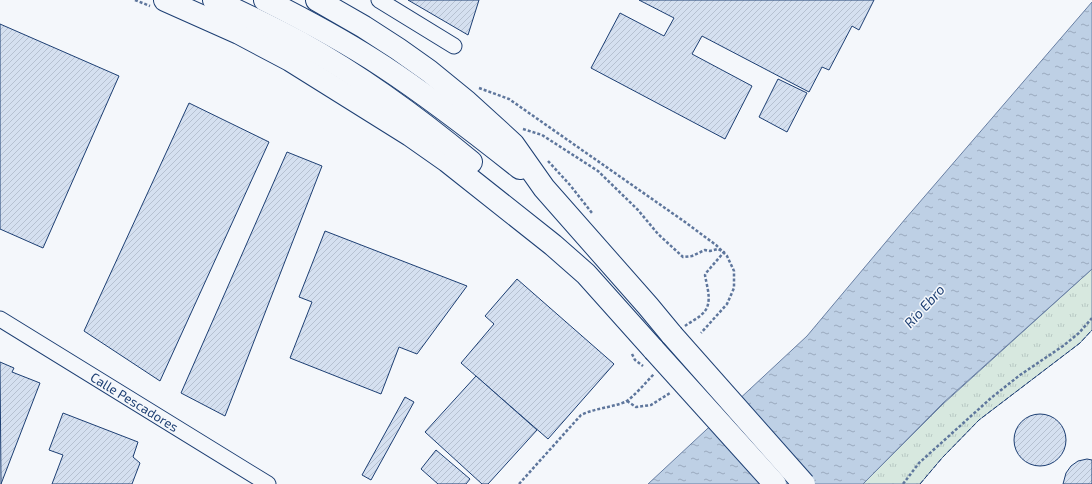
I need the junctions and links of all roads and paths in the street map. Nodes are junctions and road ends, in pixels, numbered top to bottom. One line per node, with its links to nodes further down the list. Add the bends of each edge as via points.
1 (165, 0): 10 (highway, via 239,33 346,94 447,161)
2 (214, 0): 10 (highway, via 296,41 417,118 497,184)
3 (265, 0): 9 (highway, via 383,66 432,100)
4 (317, 0): 9 (highway, via 392,45 467,102 513,144)
5 (379, 0): 6 (street)
6 (454, 46)
7 (474, 86): 11 (path, via 509,99)
8 (517, 128): 11 (path, via 542,135 598,171 683,257 705,250 718,249)
9 (544, 188): 14 (highway, via 648,306)
10 (553, 245): 17 (highway, bridge, via 586,274)
11 (724, 252): 14 (path, via 705,275 709,298 707,308 702,315); 15 (path, via 734,271 734,288 727,304)
12 (1092, 318): 23 (path, via 1068,342 1020,375 986,403 919,463)
13 (0, 319): 19 (street, Calle Pescadores)
14 (676, 332): 22 (highway, bridge)
15 (701, 333)
16 (655, 374): 18 (path)
17 (686, 383): 18 (path, via 651,405 636,407); 21 (highway, bridge)
18 (627, 401): 20 (path, via 580,415)
19 (268, 484)
20 (519, 484)
21 (775, 484)
22 (804, 484)
23 (903, 484)

